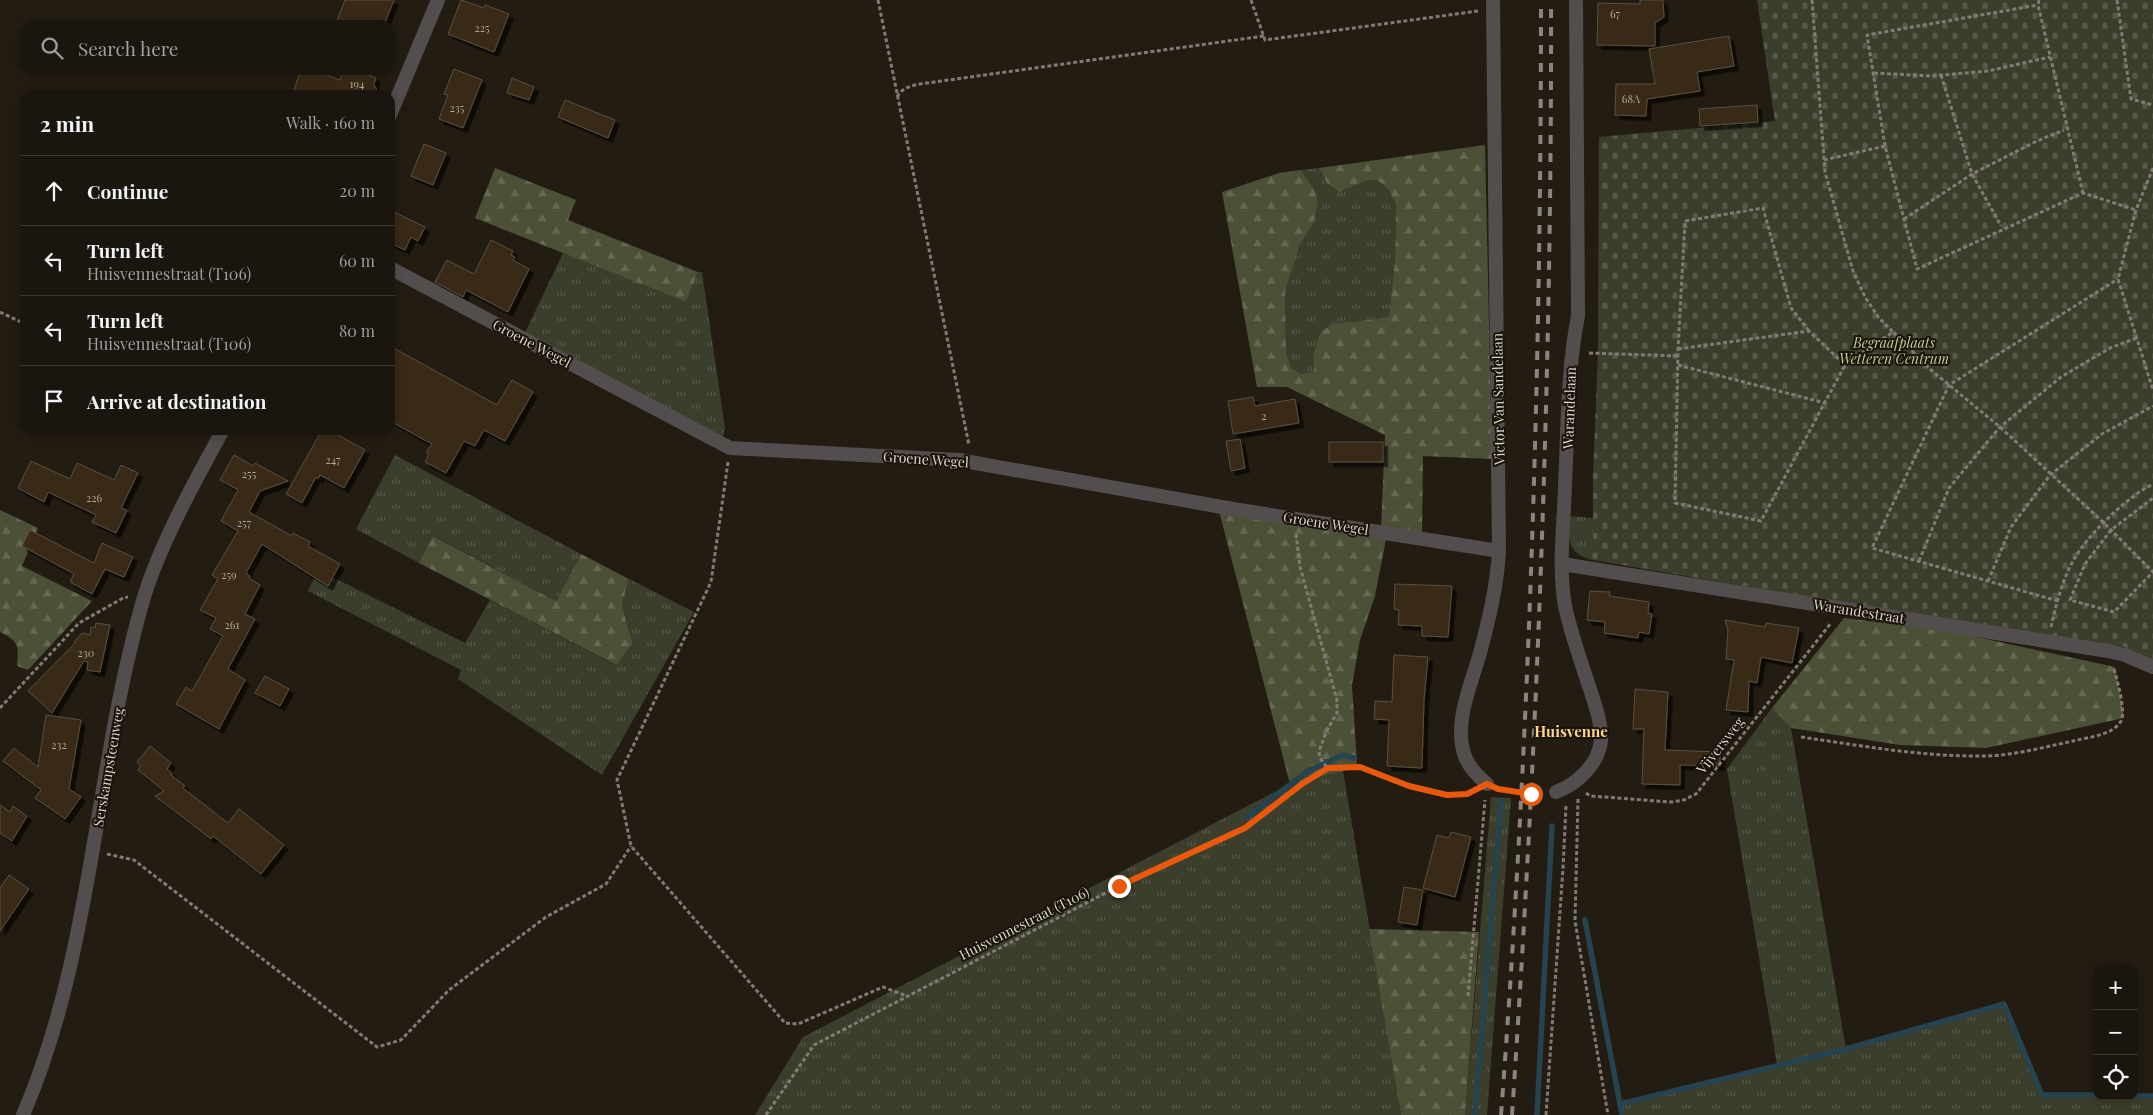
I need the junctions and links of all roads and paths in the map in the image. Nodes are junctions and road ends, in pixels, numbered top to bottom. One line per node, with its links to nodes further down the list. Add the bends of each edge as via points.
1 (438, 0): 15 (street)
2 (878, 0): 14 (path)
3 (1252, 0): 10 (path)
4 (1576, 0): 34 (street, Warandelaan, via 1578,316)
5 (1812, 0): 19 (path)
6 (2039, 0): 9 (path)
7 (2117, 0): 16 (path, via 2131,99)
8 (1493, 4): 10 (path, via 1265,40); 52 (street, Victor Van Sandelaan)
9 (2038, 5): 11 (path); 12 (path, via 1868,35)
10 (1264, 36): 14 (path, via 920,84 900,91)
11 (2050, 57): 13 (path, via 1988,71); 22 (path)
12 (1874, 73): 13 (path); 18 (path)
13 (1941, 75): 21 (path)
14 (897, 98): 45 (path)
15 (395, 103)
16 (2153, 105)
17 (2064, 130): 21 (path)
18 (1886, 146): 19 (path); 24 (path)
19 (1824, 160): 31 (path, via 1853,270 1865,297)
20 (2153, 168): 23 (path)
21 (1972, 174): 24 (path); 25 (path)
22 (2083, 193): 23 (path); 24 (path, via 1917,269)
23 (2136, 210): 27 (path)
24 (1904, 219)
25 (2001, 226)
26 (395, 271): 44 (street, Groene Wegel)
27 (2118, 279): 32 (path); 38 (path)
28 (0, 312): 29 (path)
29 (20, 322)
30 (1810, 331): 33 (path); 33 (path, via 1791,308 1763,208 1685,221); 37 (path)
31 (1893, 332): 37 (path); 38 (path)
32 (2137, 338): 39 (path); 42 (path, via 2110,348 2061,377)
33 (1678, 349): 35 (path)
34 (1571, 352): 35 (path); 54 (street, Warandelaan)
35 (1678, 356): 36 (path)
36 (1678, 365): 40 (path); 40 (path, via 1675,503 1761,522)
37 (1845, 365): 40 (path)
38 (1949, 385): 42 (path); 53 (path, via 1872,548)
39 (2153, 390)
40 (1825, 403)
41 (2153, 406): 46 (path, via 2102,434)
42 (2000, 427): 46 (path); 53 (path, via 1949,488)
43 (220, 435): 56 (street, Serskampsteenweg, via 183,506)
44 (730, 448): 45 (street, Groene Wegel); 68 (path, via 711,582 617,780)
45 (973, 462): 49 (street, Groene Wegel)
46 (2050, 475): 50 (path); 55 (path, via 2011,527)
47 (2153, 484): 50 (path)
48 (2153, 498): 51 (path)
49 (1294, 518): 52 (street, Groene Wegel); 64 (path, via 1300,567 1337,700 1338,713 1319,751)
50 (2103, 522): 51 (path); 57 (path, via 2073,560)
51 (2111, 530): 51 (path, via 2153,572 2114,612 2070,600 2085,564)
52 (1499, 551): 65 (street, Victor Van Sandelaan, via 1497,583 1462,724 1463,752 1468,764)
53 (1919, 561): 55 (path)
54 (1562, 564): 58 (street, Warandestraat); 66 (street, Warandelaan, via 1566,607 1597,710 1601,739 1599,752 1592,764)
55 (1988, 581): 57 (path)
56 (145, 596): 62 (path, via 123,598 79,623); 69 (street, Serskampsteenweg, via 121,687)
57 (2058, 600): 59 (path)
58 (1843, 609): 59 (street, Warandestraat); 66 (path, Vijversweg, via 1696,794 1671,802 1630,800 1590,796)
59 (2048, 642): 60 (street, Warandestraat)
60 (2108, 652): 61 (street, Warandestraat, via 2125,655); 63 (path, via 2116,675 2122,719 2114,728 2098,735 1988,756 1921,754)
61 (2153, 667)
62 (0, 708)
63 (1801, 737)
64 (1328, 768): 65 (path, Huisvennestraat (T106), via 1360,767 1409,786 1447,795 1467,794); 70 (path, Huisvennestraat (T106), via 1245,828 1119,886)
65 (1487, 784): 67 (path, via 1531,794); 71 (path)
66 (1573, 784): 67 (street, Warandelaan); 75 (path, via 1579,803 1575,920)
67 (1556, 792): 74 (path, via 1563,798 1566,808)
68 (630, 846): 69 (path, via 606,884 546,917 449,990 401,1040 377,1047 134,860); 70 (path, via 785,1023 798,1024 883,987)
69 (94, 851): 72 (street, Serskampsteenweg, via 60,1006)
70 (908, 996): 73 (path, Huisvennestraat (T106), via 814,1045)
71 (1468, 996)
72 (23, 1115)
73 (766, 1115)
74 (1546, 1115)
75 (1608, 1115)

